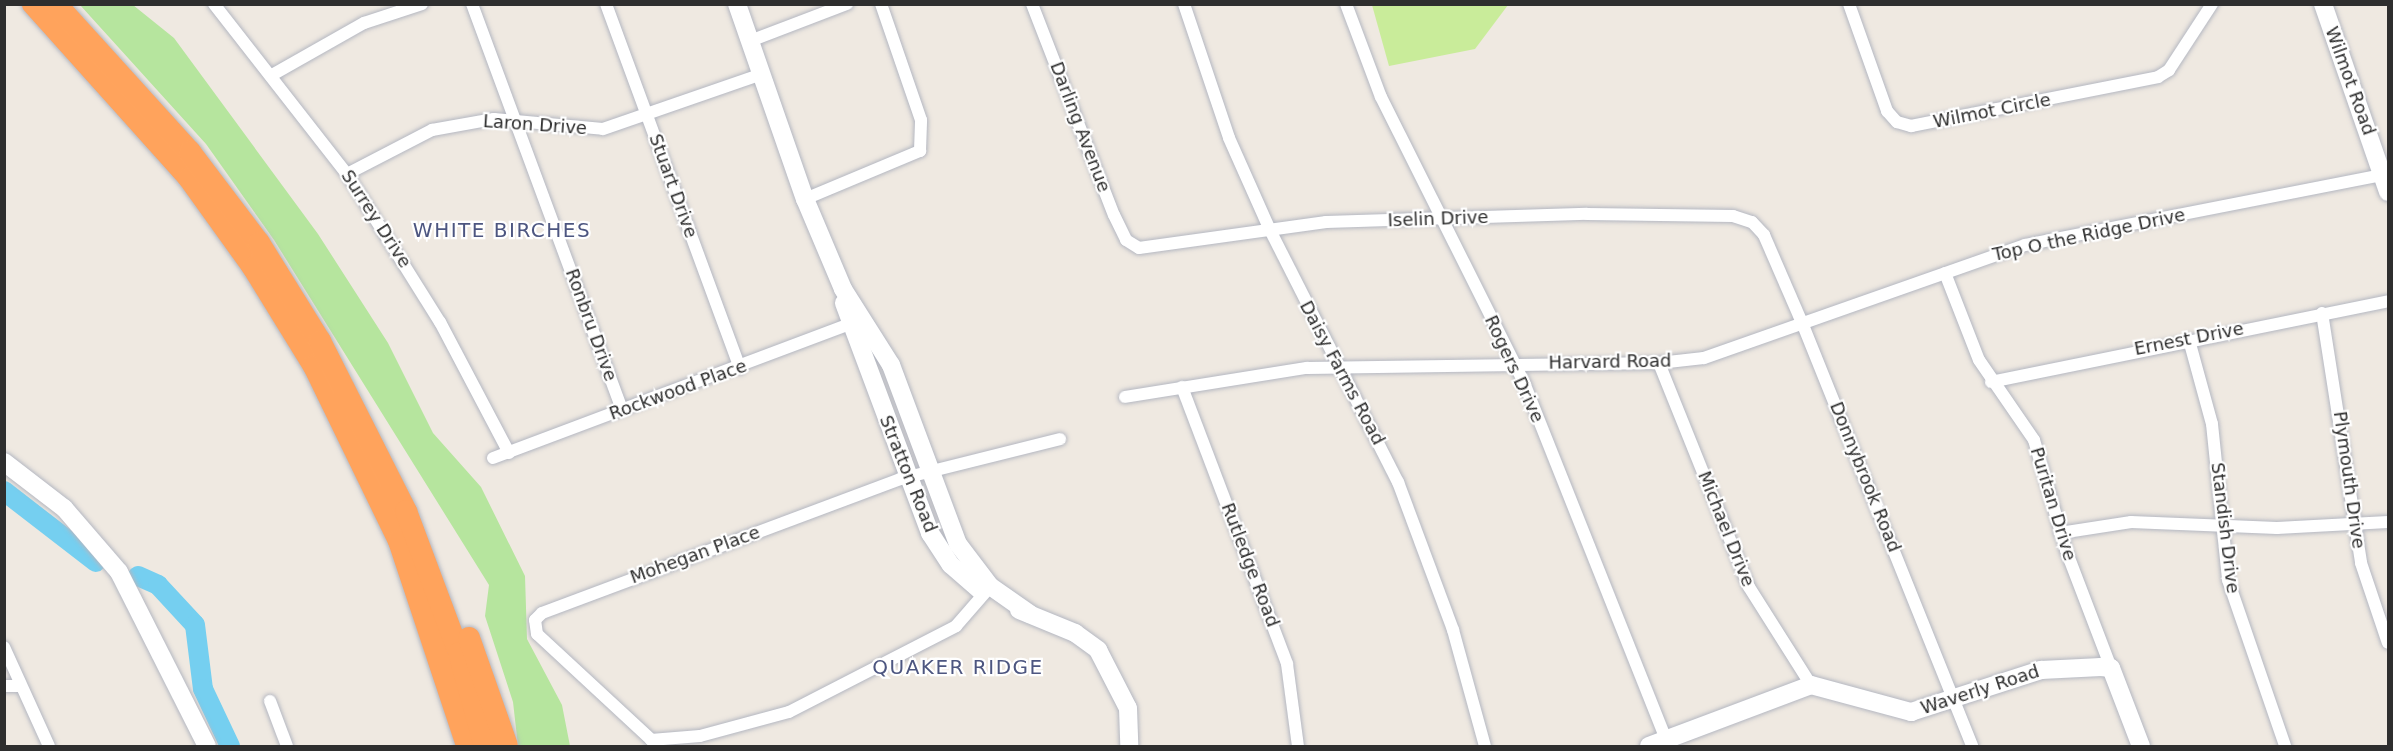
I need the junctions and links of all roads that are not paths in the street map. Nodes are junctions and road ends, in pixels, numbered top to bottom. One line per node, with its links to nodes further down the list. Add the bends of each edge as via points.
1 (33, 4): 69 (highway, via 189,178 304,349 399,541)
2 (56, 4): 50 (highway, via 165,121 259,243 338,373)
3 (214, 4): 20 (street, Surrey Drive)
4 (422, 4): 20 (street, via 343,33)
5 (472, 4): 22 (street, Ronbru Drive)
6 (606, 4): 21 (street, Stuart Drive)
7 (736, 4): 18 (street, Stratton Road)
8 (847, 4): 18 (street)
9 (881, 4): 25 (street, via 921,120 920,151)
10 (1032, 4): 29 (street, Darling Avenue, via 1114,215)
11 (1184, 4): 28 (street, Daisy Farms Road, via 1229,138)
12 (1346, 4): 26 (street, Rogers Drive, via 1381,97)
13 (1849, 4): 17 (street, Wilmot Circle, via 1887,111 1897,122 1911,126 2158,77)
14 (2200, 4): 17 (street, Wilmot Circle)
15 (2212, 4): 17 (street, Wilmot Circle)
16 (2323, 4): 24 (street, Wilmot Road)
17 (2193, 32)
18 (750, 41): 19 (street, Stratton Road)
19 (762, 74): 21 (street, Laron Drive); 25 (street, Stratton Road)
20 (272, 75): 23 (street, Surrey Drive)
21 (647, 115): 22 (street, Laron Drive, via 592,130); 39 (street, Stuart Drive)
22 (514, 121): 23 (street, Laron Drive, via 482,120 432,130); 43 (street, Ronbru Drive)
23 (347, 174): 45 (street, Surrey Drive, via 440,322)
24 (2386, 183): 30 (street, Top O the Ridge Drive, via 2025,245)
25 (805, 199): 33 (street, Stratton Road)
26 (1441, 218): 27 (street, Iselin Drive, via 1598,214); 28 (street, Iselin Drive); 36 (street, Rogers Drive)
27 (1743, 219): 34 (street, Donnybrook Road, via 1764,235)
28 (1270, 230): 29 (street, Iselin Drive); 38 (street, Daisy Farms Road)
29 (1134, 246)
30 (1945, 273): 34 (street, Top O the Ridge Drive); 40 (street, Puritan Drive)
31 (2388, 301): 32 (street, Ernest Drive)
32 (2322, 314): 35 (street, Ernest Drive); 53 (street, Plymouth Drive)
33 (856, 322): 39 (street, Rockwood Place); 48 (street, Stratton Road, via 883,348); 49 (street, Stratton Road)
34 (1803, 326): 37 (street, Harvard Road, via 1741,349); 62 (street, Donnybrook Road)
35 (2189, 339): 40 (street, Ernest Drive); 52 (street, Standish Drive, via 2212,424)
36 (1513, 363): 37 (street, Harvard Road); 38 (street, Harvard Road); 65 (street, Rogers Drive)
37 (1659, 363): 59 (street, Michael Drive, via 1749,587)
38 (1341, 367): 41 (street, Harvard Road, via 1260,373); 74 (street, Daisy Farms Road, via 1398,482 1434,574)
39 (740, 368): 43 (street, Rockwood Place)
40 (1991, 382): 54 (street, Puritan Drive, via 2034,440)
41 (1182, 387): 42 (street, Harvard Road); 73 (street, Rutledge Road, via 1287,664)
42 (1125, 397)
43 (622, 410): 45 (street, Rockwood Place)
44 (1060, 439): 48 (street)
45 (509, 453): 46 (street, Rockwood Place)
46 (493, 458)
47 (4, 462): 67 (street, via 64,508 119,572)
48 (932, 471): 49 (street); 55 (street, Stratton Road, via 958,544)
49 (908, 478): 55 (street, Stratton Road, via 951,565); 64 (street, Mohegan Place, via 542,613 535,620 537,634)
50 (406, 511): 70 (highway, via 456,644); 71 (highway, via 443,573)
51 (2388, 522): 53 (street)
52 (2222, 524): 53 (street); 54 (street, via 2131,522); 77 (street, Standish Drive, via 2237,613)
53 (2355, 526): 56 (street, Plymouth Drive, via 2361,563)
54 (2060, 533): 58 (street, Puritan Drive)
55 (987, 590): 64 (street, via 956,626 789,712 700,736); 72 (street, Stratton Road, via 1075,633 1110,665 1128,708)
56 (2388, 643)
57 (4, 647): 61 (street)
58 (2111, 668): 62 (street, Waverly Road, via 2041,670); 76 (street, Puritan Drive)
59 (1811, 685): 62 (street, Waverly Road, via 1900,711 1924,711); 65 (street)
60 (4, 686): 61 (street)
61 (21, 686): 66 (street)
62 (1955, 700): 75 (street, Donnybrook Road)
63 (270, 701): 68 (street)
64 (655, 743)
65 (1657, 743)
66 (49, 747)
67 (207, 747)
68 (287, 747)
69 (467, 747)
70 (485, 747)
71 (507, 747)
72 (1129, 747)
73 (1298, 747)
74 (1485, 747)
75 (1972, 747)
76 (2141, 747)
77 (2285, 747)

